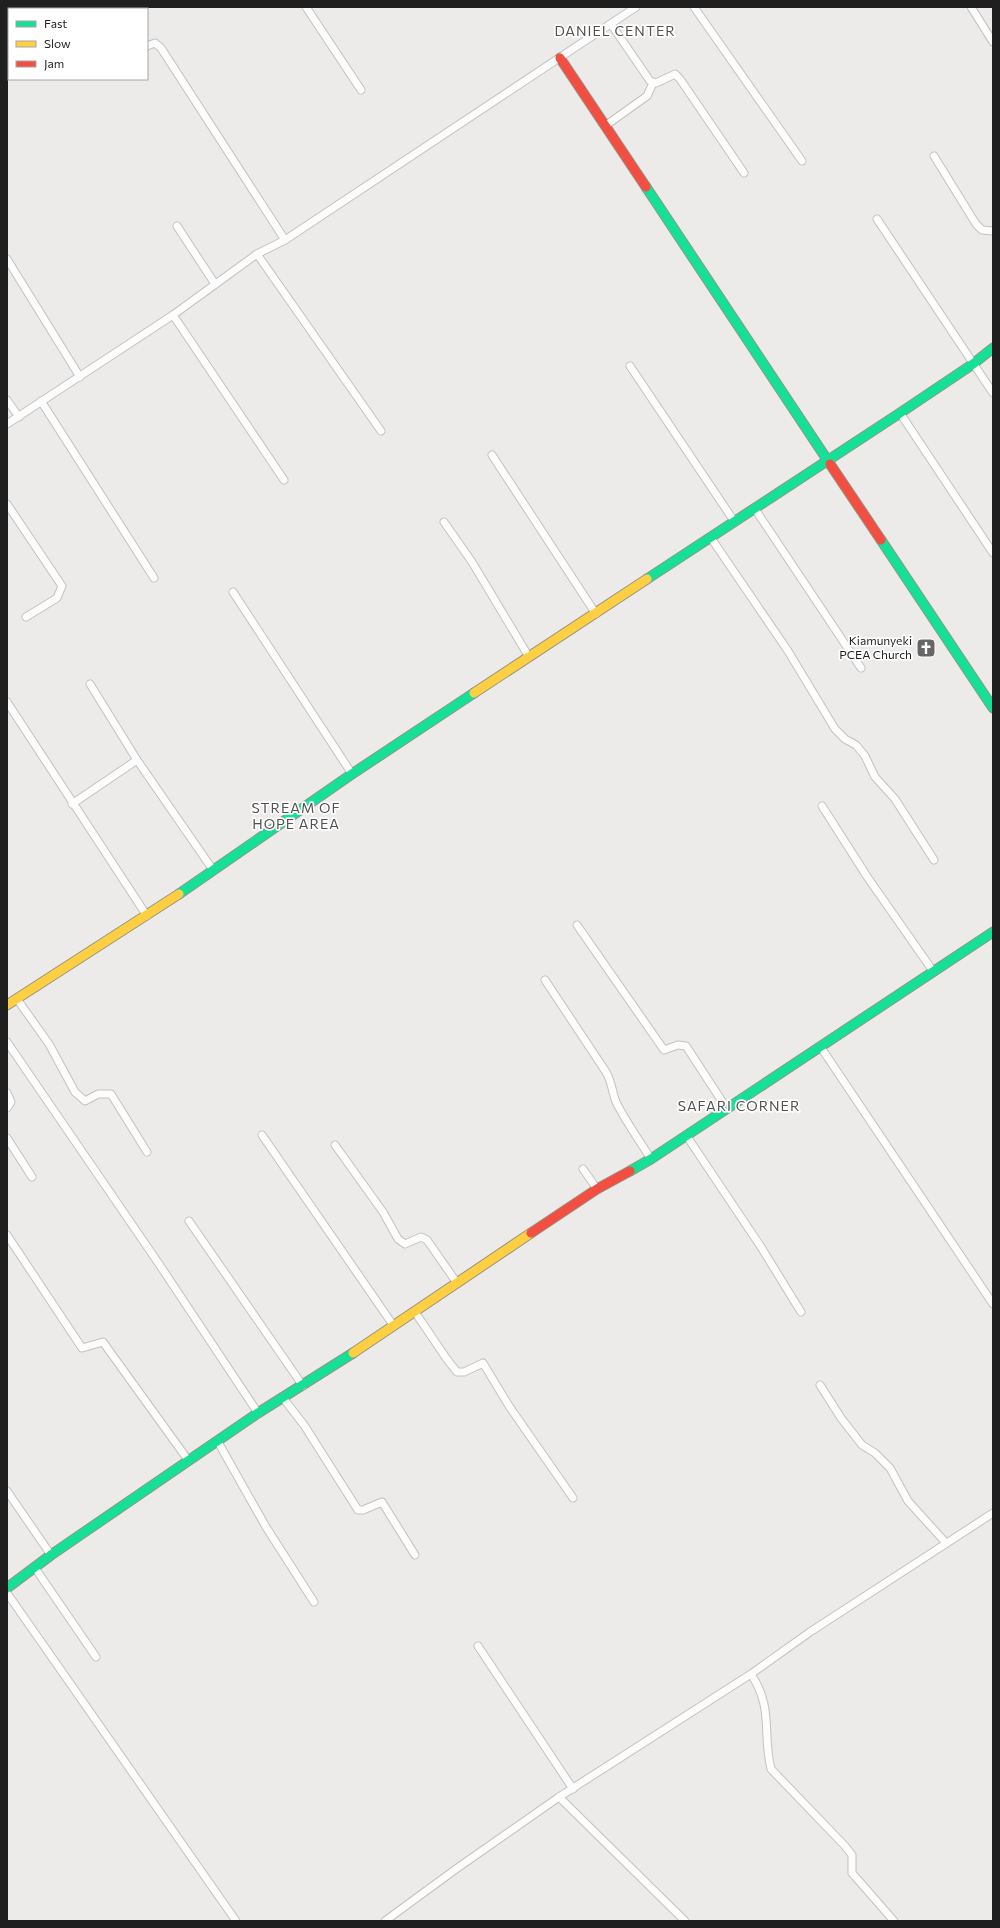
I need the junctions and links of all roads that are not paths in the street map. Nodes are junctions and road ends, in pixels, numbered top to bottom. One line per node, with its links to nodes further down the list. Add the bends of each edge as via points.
1 (306, 7): 10 (street)
2 (636, 7): 5 (street)
3 (694, 7): 13 (street)
4 (970, 7): 6 (street)
5 (611, 24): 8 (street); 9 (street)
6 (993, 42)
7 (148, 46): 18 (street, via 155,43 161,48)
8 (560, 58): 11 (street); 18 (street)
9 (653, 83): 11 (street, via 647,96); 14 (street, via 675,74)
10 (361, 90)
11 (605, 126): 35 (street)
12 (934, 156): 17 (street, via 976,224 982,230)
13 (802, 161)
14 (744, 173)
15 (877, 219): 24 (street)
16 (177, 226): 21 (street)
17 (993, 231)
18 (285, 240): 19 (street)
19 (257, 254): 21 (street); 33 (street)
20 (7, 259): 26 (street)
21 (215, 284): 22 (street)
22 (173, 315): 26 (street); 36 (street)
23 (993, 350): 24 (street)
24 (973, 364): 27 (street); 30 (street)
25 (630, 366): 40 (street)
26 (80, 377): 29 (street)
27 (993, 393)
28 (7, 400): 31 (street)
29 (41, 401): 31 (street); 43 (street)
30 (900, 413): 35 (street); 42 (street)
31 (19, 417): 32 (street)
32 (7, 424)
33 (381, 431)
34 (492, 455): 45 (street)
35 (828, 460): 38 (street); 51 (street)
36 (284, 480)
37 (7, 504): 46 (street, via 62,586 57,598)
38 (755, 509): 40 (street); 48 (street)
39 (444, 522): 47 (street, via 472,562)
40 (734, 522): 41 (street)
41 (711, 538): 45 (street); 56 (street, via 788,651 836,729 865,756 876,777 895,799)
42 (993, 553)
43 (154, 578)
44 (233, 592): 53 (street)
45 (596, 614): 47 (street)
46 (26, 617)
47 (530, 657): 53 (street)
48 (861, 668)
49 (90, 684): 52 (street)
50 (7, 702): 54 (street)
51 (993, 708)
52 (137, 760): 54 (street); 57 (street)
53 (352, 774): 57 (street)
54 (72, 804): 58 (street)
55 (822, 806): 61 (street, via 868,878)
56 (934, 860)
57 (213, 870): 58 (street)
58 (147, 916): 63 (street)
59 (577, 925): 68 (street, via 664,1050 678,1045 686,1046)
60 (993, 932): 61 (street)
61 (933, 971): 65 (street)
62 (545, 980): 74 (street, via 611,1080 612,1092 624,1117)
63 (10, 1001): 73 (street, via 49,1044 75,1092 85,1101 98,1094 111,1094)
64 (7, 1042): 88 (street)
65 (820, 1046): 68 (street); 81 (street)
66 (7, 1094): 67 (street, via 11,1102)
67 (7, 1108)
68 (727, 1109): 70 (street)
69 (262, 1135): 84 (street)
70 (686, 1135): 74 (street); 83 (street)
71 (7, 1138): 76 (street)
72 (335, 1145): 80 (street, via 383,1212 398,1239 405,1244 421,1237 427,1240)
73 (147, 1152)
74 (651, 1159): 77 (street)
75 (584, 1169): 77 (street)
76 (32, 1177)
77 (597, 1189): 80 (street)
78 (189, 1221): 86 (street)
79 (7, 1235): 90 (street, via 82,1348 103,1342)
80 (458, 1283): 82 (street)
81 (993, 1304)
82 (415, 1312): 84 (street); 92 (street, via 457,1372 464,1372 483,1363 509,1406)
83 (801, 1312)
84 (393, 1325): 86 (street)
85 (820, 1385): 94 (street, via 841,1418 862,1444 890,1468 908,1501)
86 (303, 1386): 87 (street)
87 (283, 1398): 88 (street); 96 (street, via 304,1425 358,1510 382,1502)
88 (258, 1413): 89 (street)
89 (218, 1442): 90 (street); 100 (street, via 266,1528)
90 (188, 1460): 95 (street)
91 (7, 1491): 95 (street)
92 (573, 1498)
93 (993, 1513): 94 (street)
94 (946, 1543): 103 (street)
95 (51, 1555): 97 (street)
96 (415, 1555)
97 (36, 1568): 98 (street); 102 (street)
98 (7, 1588)
99 (7, 1593): 107 (street)
100 (314, 1602)
101 (478, 1646): 104 (street)
102 (96, 1657)
103 (751, 1674): 104 (street); 111 (street, via 764,1701 771,1769 845,1846 852,1855 852,1873)
104 (573, 1789): 105 (street)
105 (559, 1797): 106 (street); 110 (street)
106 (394, 1915): 108 (street); 109 (street)
107 (236, 1921)
108 (385, 1921)
109 (399, 1921)
110 (685, 1921)
111 (894, 1921)

